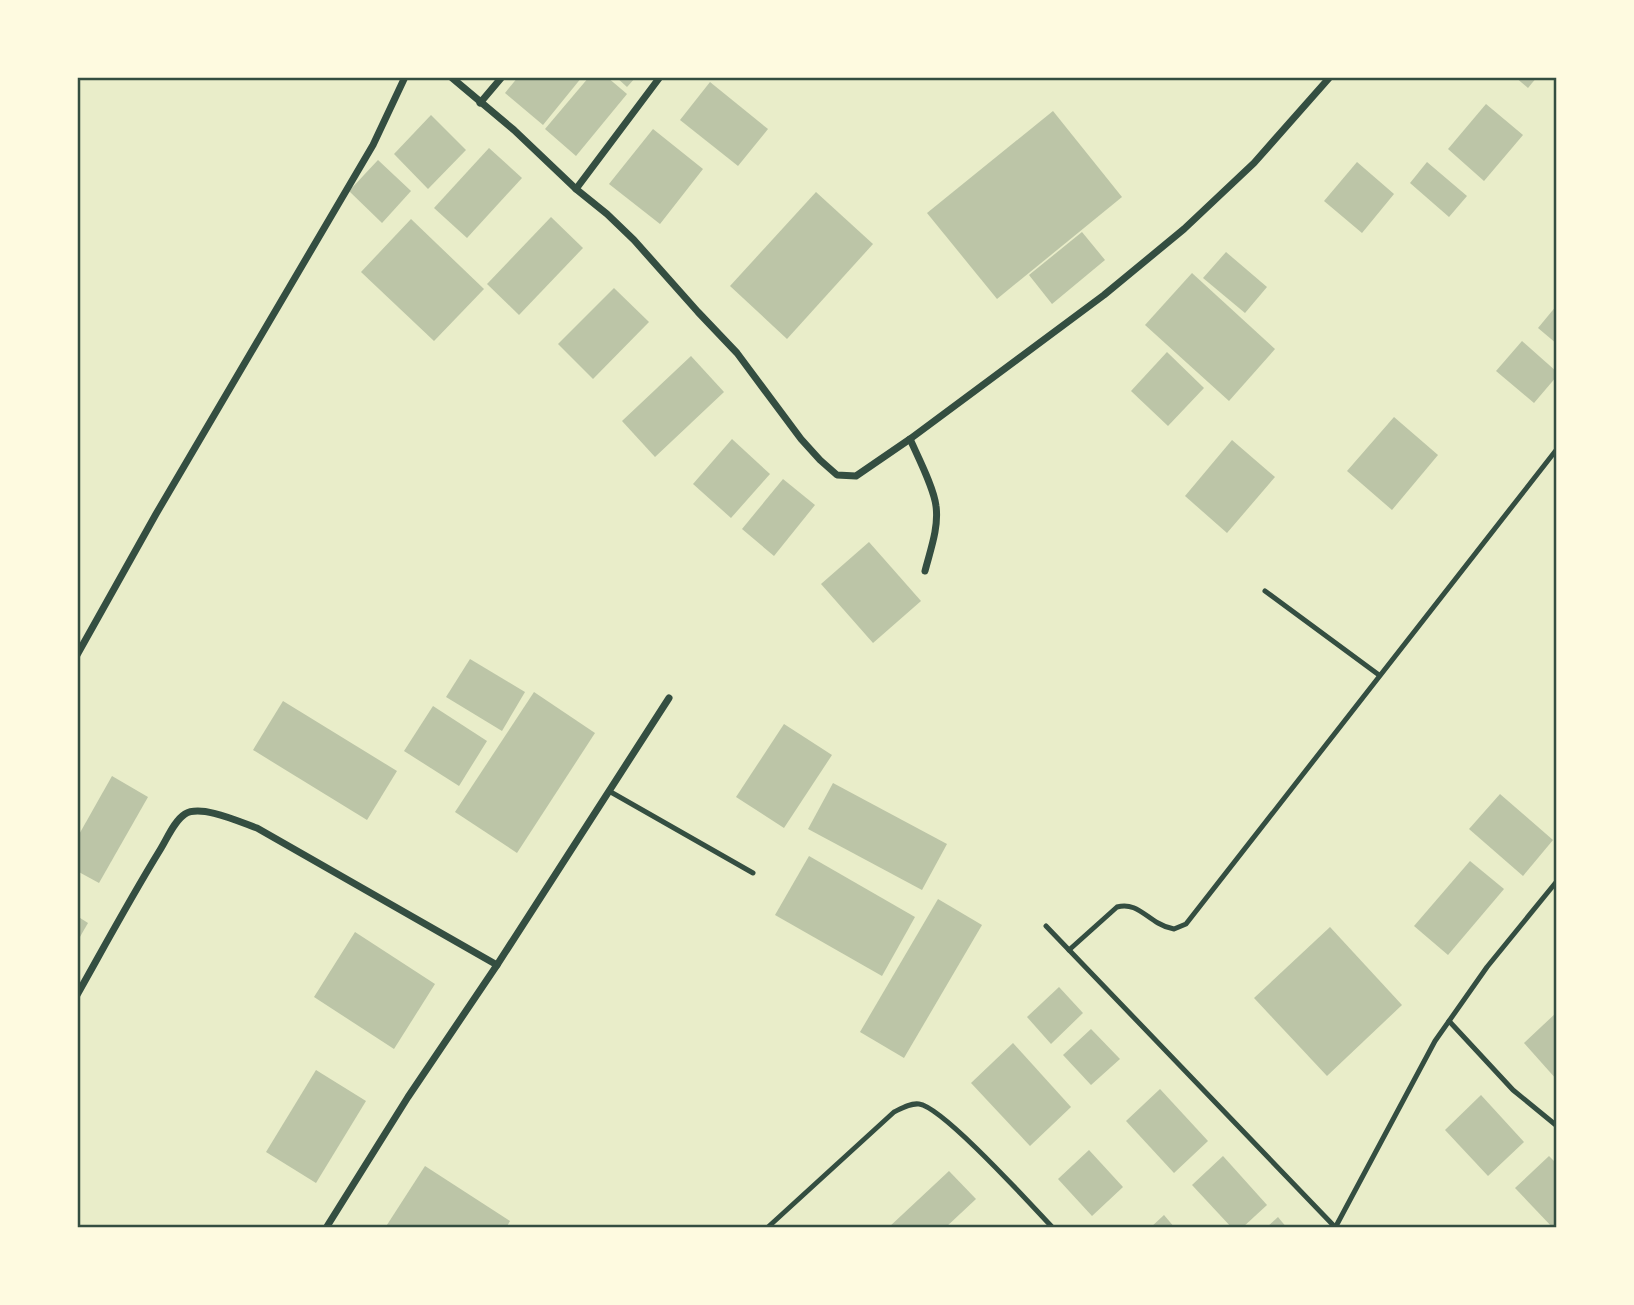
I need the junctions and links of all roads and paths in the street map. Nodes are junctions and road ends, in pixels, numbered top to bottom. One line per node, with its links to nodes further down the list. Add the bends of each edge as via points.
1 (405, 77): 12 (street, via 373,145)
2 (451, 77): 6 (street)
3 (502, 77): 6 (street)
4 (660, 77): 7 (street)
5 (1330, 77): 8 (street, via 1254,163 1184,229 1104,295)
6 (480, 103): 7 (street)
7 (576, 189): 8 (street, via 634,240 737,353 801,439 837,475 856,476)
8 (910, 439): 10 (street, via 936,506 935,533)
9 (1557, 449): 13 (lane)
10 (925, 571)
11 (1265, 591): 13 (lane)
12 (77, 655)
13 (1379, 675): 19 (lane, via 1186,924 1174,929 1161,925 1125,904)
14 (669, 698): 15 (street)
15 (609, 791): 16 (lane); 20 (street)
16 (753, 873)
17 (1557, 881): 22 (lane)
18 (1046, 926): 19 (lane)
19 (1069, 950): 24 (lane)
20 (497, 965): 21 (street, via 257,828 196,811 185,814 175,825); 25 (street)
21 (77, 995)
22 (1450, 1021): 23 (lane, via 1513,1090); 24 (lane)
23 (1557, 1126)
24 (1335, 1227)
25 (326, 1228)
26 (766, 1228): 27 (lane, via 894,1112 921,1104 984,1155)
27 (1053, 1228)

